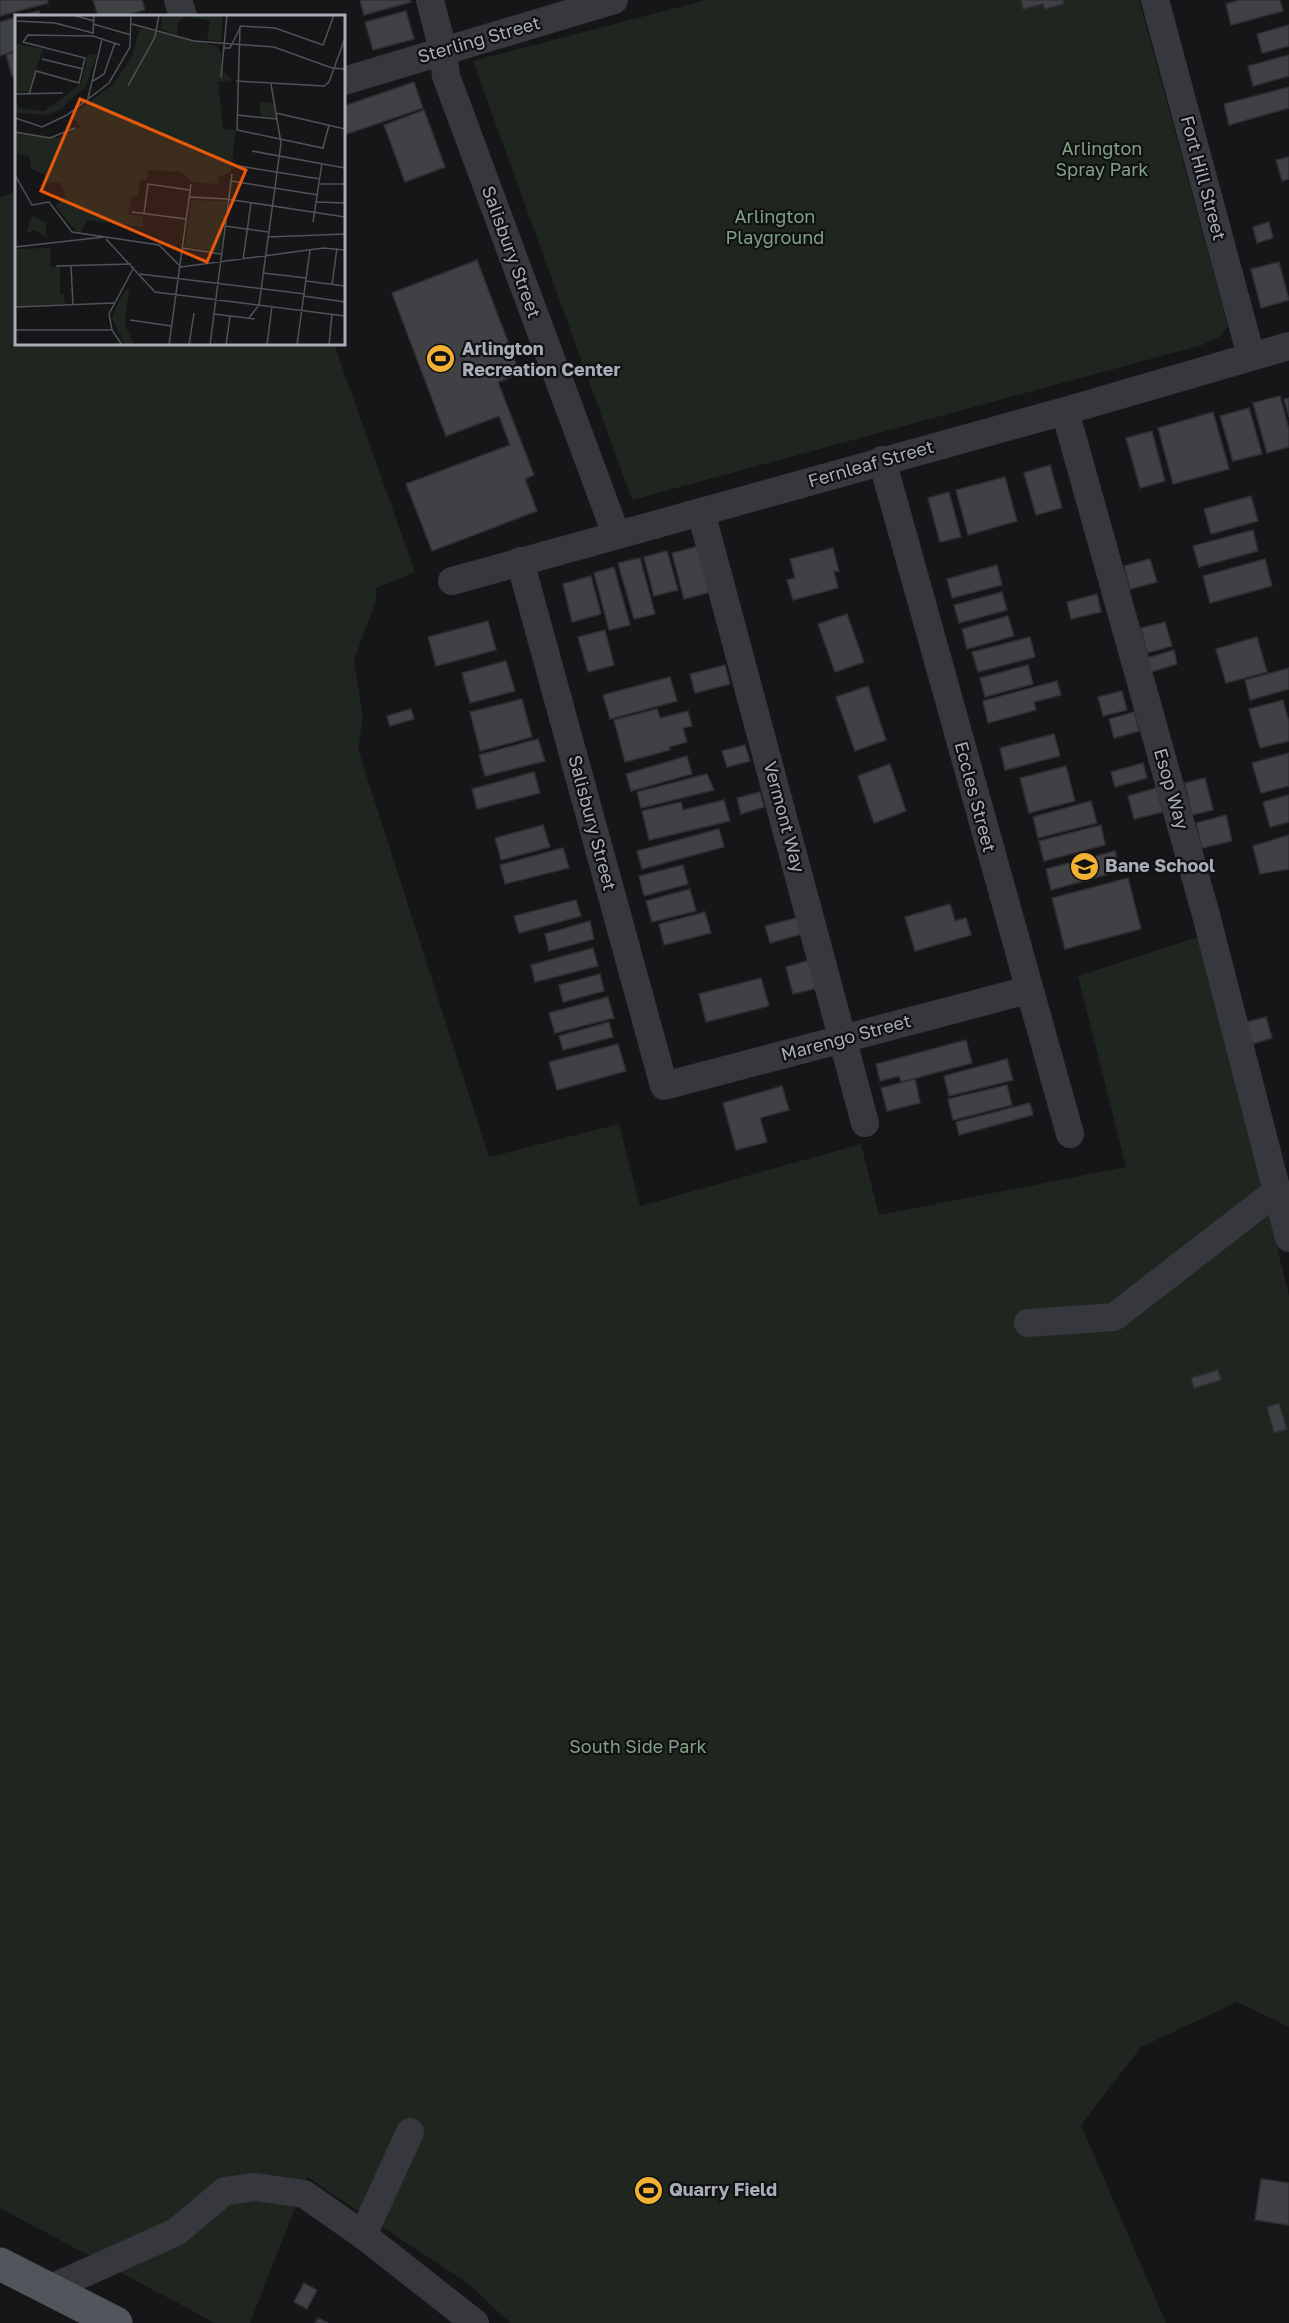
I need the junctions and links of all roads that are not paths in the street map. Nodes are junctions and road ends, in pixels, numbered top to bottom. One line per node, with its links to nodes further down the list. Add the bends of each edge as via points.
1 (178, 0): 5 (street)
2 (430, 0): 6 (street, Salisbury Street)
3 (611, 0): 6 (street, Sterling Street)
4 (1155, 0): 9 (street, Fort Hill Street)
5 (183, 15)
6 (443, 50): 7 (street, Sterling Street); 13 (street, Salisbury Street, via 446,76)
7 (345, 81)
8 (1289, 346): 9 (street, Fernleaf Street)
9 (1251, 356): 10 (street, Fernleaf Street)
10 (1065, 411): 11 (street, Fernleaf Street); 21 (street, Esop Way, via 1206,915)
11 (882, 460): 12 (street, Fernleaf Street); 16 (street, Eccles Street)
12 (701, 512): 13 (street, Fernleaf Street); 17 (street, Vermont Way)
13 (616, 534): 14 (street, Fernleaf Street)
14 (520, 561): 15 (street, Fernleaf Street); 18 (street, Salisbury Street)
15 (452, 580)
16 (1028, 990): 17 (street, Marengo Street); 20 (street, Eccles Street)
17 (844, 1040): 18 (street, Marengo Street); 19 (street, Vermont Way)
18 (664, 1086)
19 (865, 1123)
20 (1070, 1134)
21 (1277, 1191): 22 (street, Esop Way); 23 (street, via 1114,1317)
22 (1289, 1238)
23 (1028, 1323)
24 (410, 2132): 25 (street)
25 (363, 2235): 27 (street, via 304,2194 256,2187 225,2191 176,2232); 29 (street)
26 (0, 2264): 27 (main road)
27 (49, 2289): 28 (main road)
28 (116, 2323)
29 (475, 2323)

